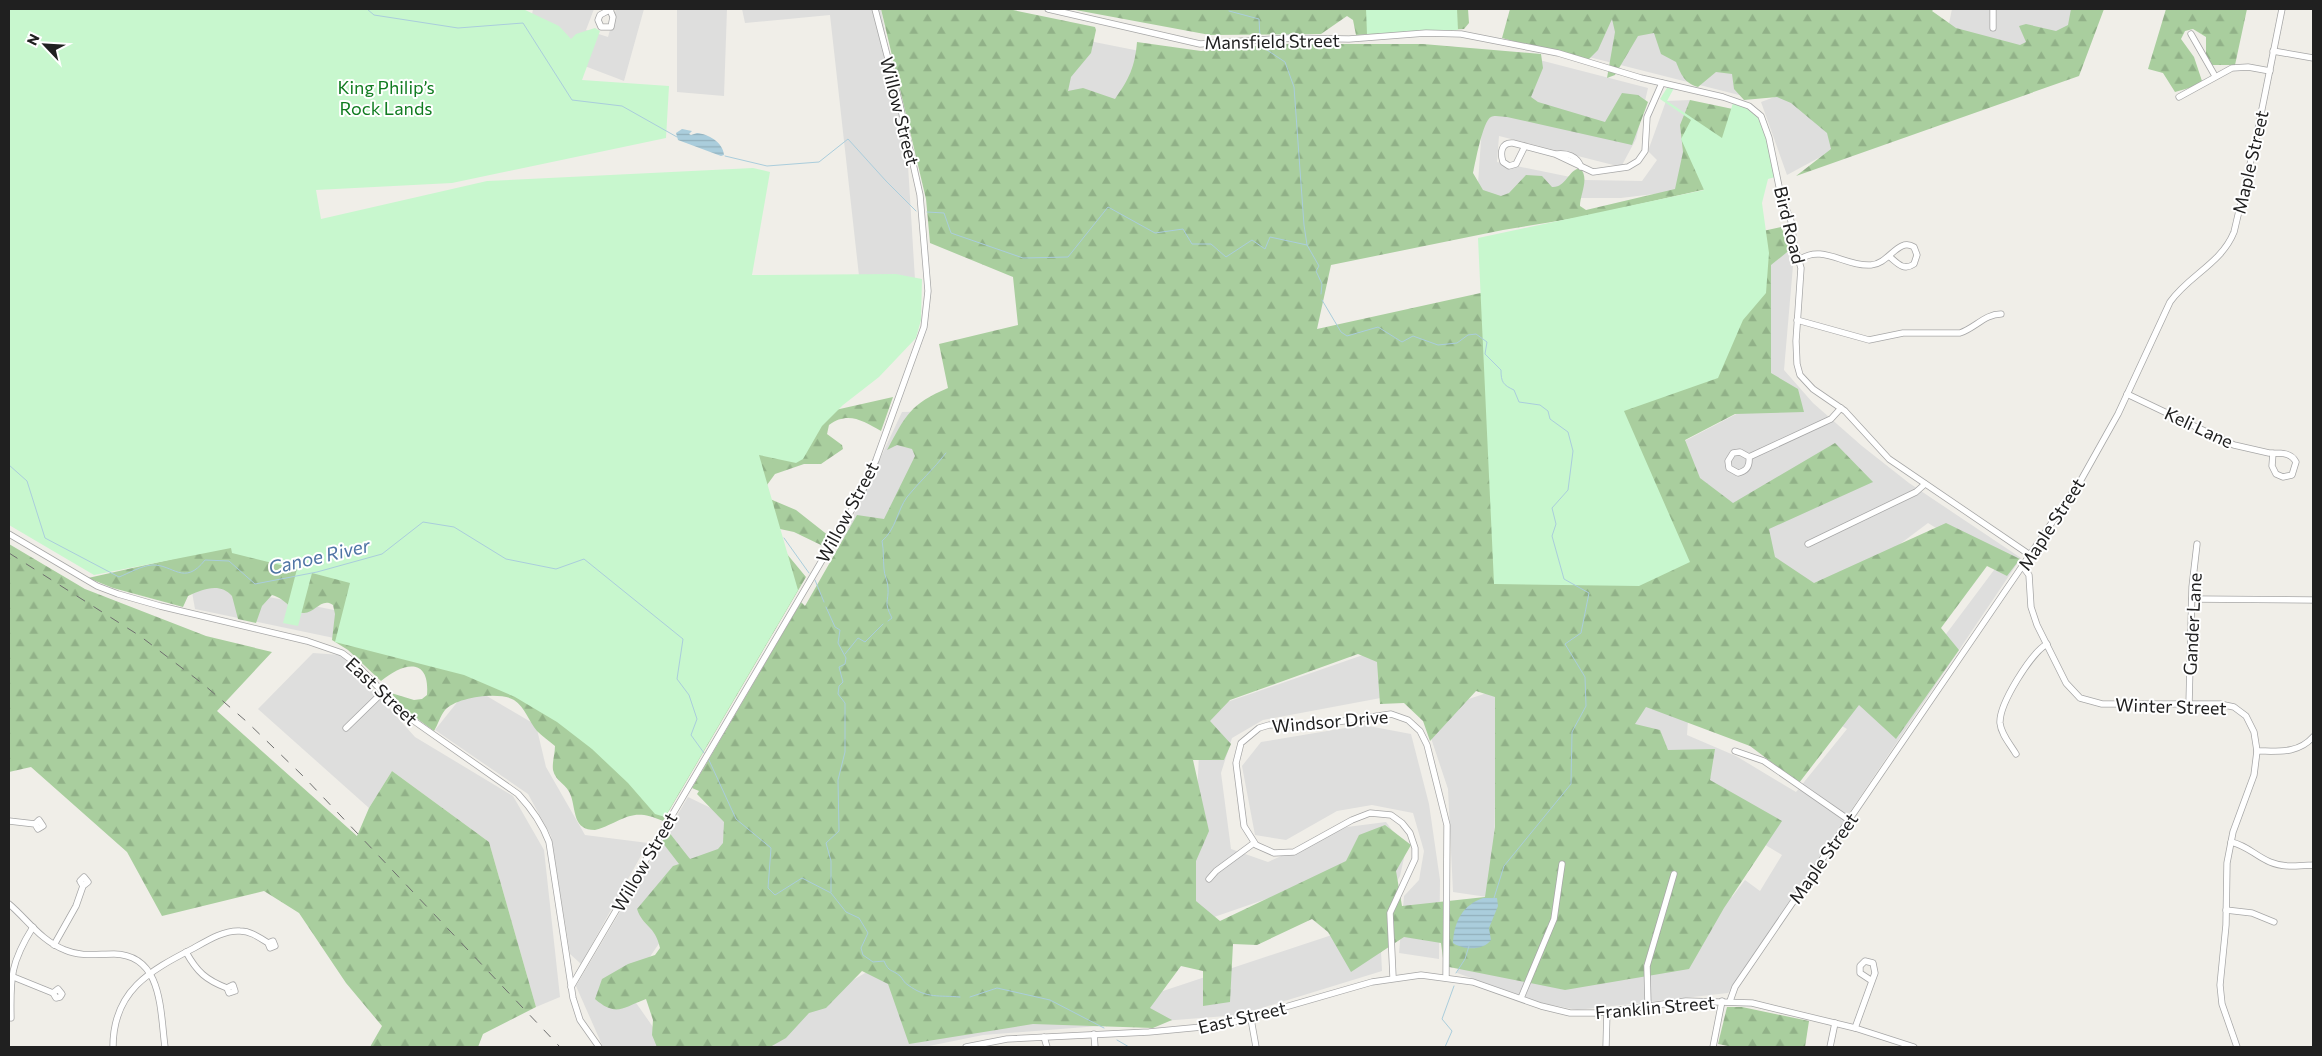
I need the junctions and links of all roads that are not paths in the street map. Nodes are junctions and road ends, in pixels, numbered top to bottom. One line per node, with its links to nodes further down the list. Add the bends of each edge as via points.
1 (875, 9): 57 (street, Willow Street, via 920,195 928,284 924,327 861,494)
2 (1048, 9): 7 (street, Mansfield Street, via 1200,44 1368,39 1426,33)
3 (1993, 9): 5 (street)
4 (2282, 9): 8 (street, Maple Street)
5 (1993, 28)
6 (2191, 34): 11 (street)
7 (1470, 36): 12 (street, Bird Road, via 1558,53)
8 (2273, 51): 9 (street); 10 (street, Maple Street)
9 (2313, 58)
10 (2270, 71): 11 (street, via 2237,67); 19 (street, Maple Street, via 2232,237 2220,256 2170,302)
11 (2215, 76): 13 (street)
12 (1662, 83): 14 (street, via 1648,115 1646,146 1638,161 1628,167 1599,173 1581,167 1573,157); 16 (street, Bird Road, via 1736,101 1757,112 1769,138)
13 (2179, 98)
14 (1525, 146): 14 (street, via 1511,142 1505,144 1503,162 1509,166 1516,164)
15 (1890, 256): 15 (street, via 1906,267 1914,264 1918,255 1914,247 1906,244); 16 (street, via 1868,265 1816,253)
16 (1799, 260): 18 (street, Bird Road, via 1802,278)
17 (2001, 314): 18 (street, via 1989,316 1960,333 1903,333 1875,340)
18 (1797, 320): 20 (street, Bird Road, via 1800,375)
19 (2127, 394): 21 (street, Keli Lane, via 2234,445); 27 (street, Maple Street, via 2081,480)
20 (1841, 408): 22 (street, via 1831,419); 23 (street, Bird Road, via 1883,454)
21 (2273, 453): 21 (street, Keli Lane, via 2289,454 2295,459 2292,474 2284,477 2276,474 2272,466)
22 (1748, 457)
23 (1924, 484): 25 (street, via 1916,492); 27 (street, Bird Road)
24 (9, 534): 32 (street, East Street, via 97,586 118,594 332,648 354,662)
25 (1808, 544)
26 (2197, 544): 29 (street, Gander Lane)
27 (2030, 555): 28 (street, Maple Street)
28 (2023, 567): 31 (street, Winter Street, via 2029,575 2033,616); 39 (street, Maple Street)
29 (2192, 599): 30 (street); 33 (street, Gander Lane)
30 (2313, 600)
31 (2047, 644): 33 (street, Winter Street, via 2069,688 2088,702); 38 (street, via 2034,654 2002,710 2002,729)
32 (383, 692): 34 (street); 56 (street, East Street, via 426,732 518,794 533,810 544,827 552,857)
33 (2189, 704): 36 (street, Winter Street, via 2220,704 2240,711 2250,723)
34 (346, 728)
35 (2313, 737): 36 (street, via 2294,750)
36 (2257, 751): 42 (street, Winter Street, via 2254,775)
37 (1735, 752): 39 (street, via 1764,761)
38 (2016, 754)
39 (1849, 820): 69 (street, Maple Street, via 1734,987)
40 (9, 821): 41 (street)
41 (34, 824)
42 (2230, 842): 45 (street, via 2245,846 2276,864); 50 (street, Winter Street)
43 (1254, 844): 47 (street); 60 (street, Windsor Drive, via 1244,826 1236,763 1241,743 1253,732 1269,725 1335,722 1386,714 1408,720 1424,738 1448,825); 61 (street, via 1264,850 1288,853 1364,814 1386,813 1402,823 1410,832 1416,854 1390,913)
44 (1562, 864): 67 (street, via 1554,919)
45 (2313, 865)
46 (1674, 874): 70 (street, via 1647,966)
47 (1209, 879)
48 (83, 886): 54 (street, via 76,906)
49 (9, 904): 52 (street)
50 (2226, 910): 51 (street, via 2252,913); 90 (street, Winter Street, via 2220,995)
51 (2274, 922)
52 (33, 927): 54 (street); 59 (street, via 16,955)
53 (268, 943): 55 (street, via 249,932 235,931)
54 (54, 945): 58 (street, via 77,954 133,956)
55 (186, 952): 58 (street); 64 (street, via 199,973)
56 (568, 966): 57 (street); 63 (street, East Street)
57 (584, 966): 63 (street, Willow Street)
58 (150, 972): 79 (street, via 123,1001 116,1019); 80 (street, via 157,992)
59 (11, 976): 65 (street); 72 (street)
60 (1446, 976): 61 (street, East Street); 66 (street, East Street)
61 (1393, 977): 73 (street, East Street)
62 (1872, 981): 75 (street)
63 (571, 987): 81 (street, East Street, via 578,1016)
64 (227, 988)
65 (54, 993)
66 (1513, 995): 67 (street, Franklin Street)
67 (1521, 998): 71 (street, Franklin Street, via 1561,1012)
68 (1722, 1001): 69 (street, Franklin Street); 70 (street, Franklin Street); 87 (street)
69 (1730, 1002): 74 (street, Franklin Street, via 1775,1007)
70 (1648, 1005): 71 (street, Franklin Street)
71 (1607, 1011): 86 (street)
72 (11, 1018)
73 (1251, 1018): 76 (street, East Street, via 1201,1028); 85 (street)
74 (1835, 1023): 75 (street, Franklin Street); 88 (street)
75 (1855, 1028): 89 (street, Franklin Street)
76 (1094, 1034): 77 (street, East Street); 84 (street)
77 (1044, 1036): 78 (street, East Street); 83 (street)
78 (976, 1046): 82 (street, East Street)
79 (113, 1047)
80 (165, 1047)
81 (599, 1047)
82 (966, 1047)
83 (1047, 1047)
84 (1096, 1047)
85 (1256, 1047)
86 (1606, 1047)
87 (1714, 1047)
88 (1830, 1047)
89 (1914, 1047)
90 (2237, 1047)

